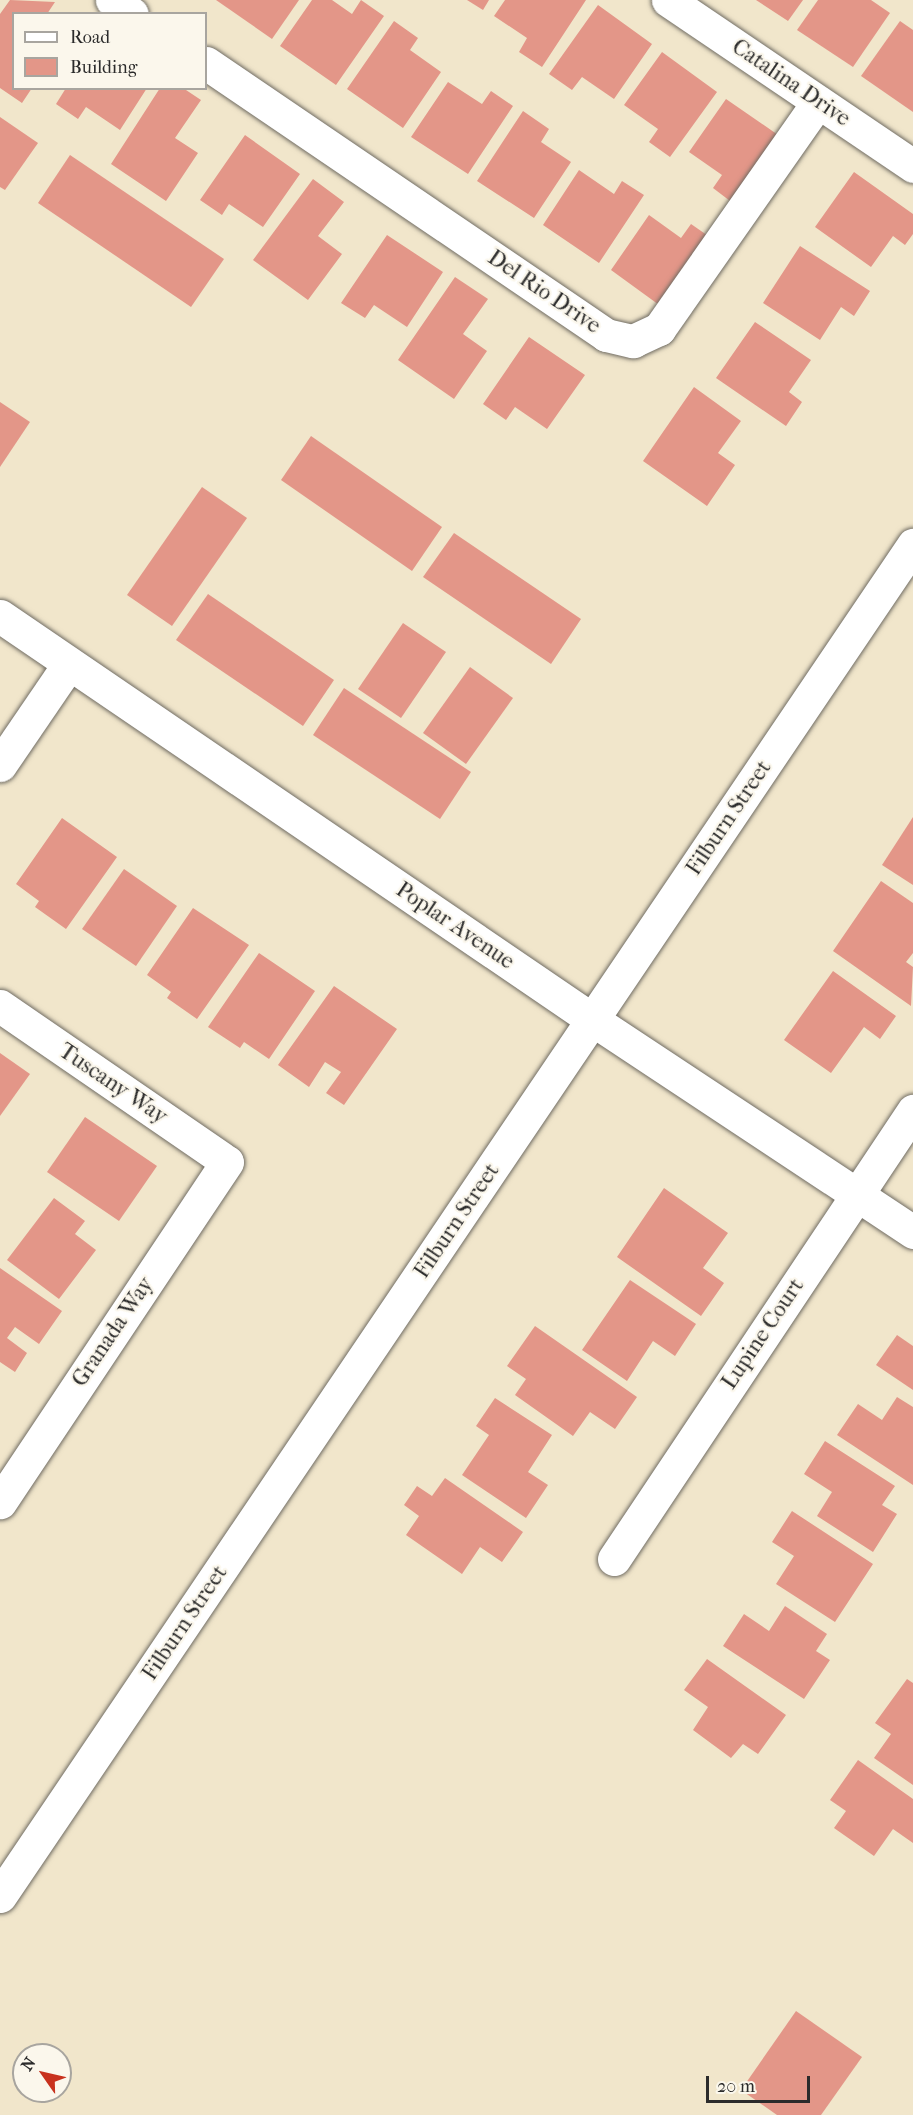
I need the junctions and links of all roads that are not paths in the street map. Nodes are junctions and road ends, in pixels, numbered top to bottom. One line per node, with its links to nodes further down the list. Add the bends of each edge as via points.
1 (112, 0): 3 (street)
2 (668, 0): 5 (street, Catalina Drive)
3 (129, 12)
4 (207, 64): 5 (street, Del Rio Drive, via 606,335 633,341 658,330)
5 (818, 102): 6 (street, Catalina Drive)
6 (913, 166)
7 (913, 545): 12 (street, Filburn Street)
8 (0, 616): 9 (street, Poplar Avenue)
9 (69, 664): 10 (street); 12 (street, Poplar Avenue)
10 (0, 765)
11 (0, 1006): 14 (street, Tuscany Way)
12 (593, 1020): 15 (street, Poplar Avenue); 19 (street, Filburn Street)
13 (913, 1111): 15 (street, Lupine Court)
14 (227, 1161): 17 (street, Granada Way)
15 (856, 1194): 16 (street, Poplar Avenue); 18 (street, Lupine Court)
16 (913, 1232)
17 (0, 1502)
18 (615, 1559)
19 (0, 1896)

